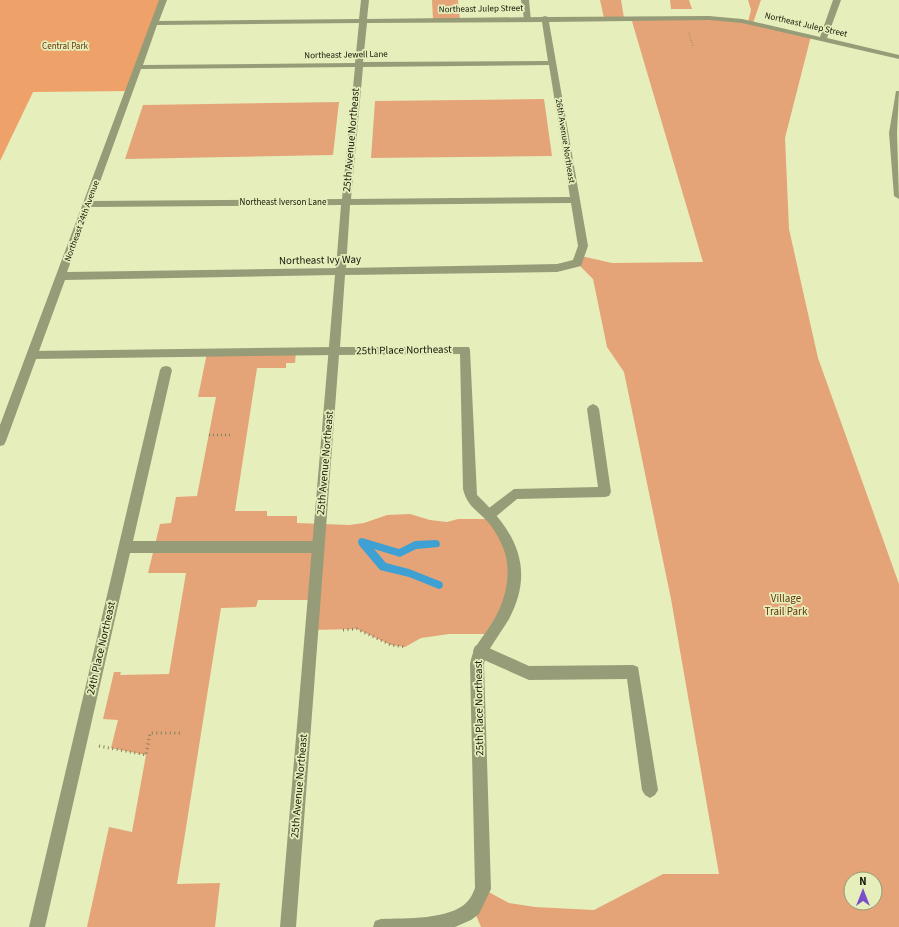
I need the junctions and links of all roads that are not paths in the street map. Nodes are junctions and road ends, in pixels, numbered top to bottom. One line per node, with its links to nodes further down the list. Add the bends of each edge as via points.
1 (164, 0): 8 (street, Northeast 24th Avenue)
2 (365, 0): 7 (street, 25th Avenue Northeast)
3 (525, 0): 6 (street)
4 (837, 0): 9 (street)
5 (545, 18): 6 (street, Northeast Julep Street); 9 (street, Northeast Julep Street, via 709,18 742,21); 11 (street, 26th Avenue Northeast)
6 (528, 19): 7 (street, Northeast Julep Street)
7 (363, 21): 8 (street, Northeast Julep Street); 12 (street, 25th Avenue Northeast)
8 (155, 23): 13 (street, Northeast 24th Avenue)
9 (823, 39): 10 (street, Northeast Julep Street)
10 (899, 56)
11 (552, 63): 12 (street, Northeast Jewell Lane); 16 (street, 26th Avenue Northeast)
12 (359, 65): 13 (street, Northeast Jewell Lane); 17 (street, 25th Avenue Northeast)
13 (139, 67): 18 (street, Northeast 24th Avenue)
14 (899, 93): 15 (street, via 893,133)
15 (899, 196)
16 (574, 200): 17 (street, Northeast Iverson Lane); 19 (street, 26th Avenue Northeast, via 583,246)
17 (346, 202): 18 (street, Northeast Iverson Lane); 20 (street, 25th Avenue Northeast)
18 (88, 204): 21 (street, Northeast 24th Avenue)
19 (577, 263): 20 (street, Northeast Ivy Way, via 557,268)
20 (340, 272): 21 (street, Northeast Ivy Way); 22 (street, 25th Avenue Northeast)
21 (62, 276): 23 (street, Northeast 24th Avenue)
22 (334, 351): 23 (street); 27 (street, 25th Place Northeast, via 465,350 469,489 471,498); 29 (street, 25th Avenue Northeast)
23 (32, 355): 26 (street, Northeast 24th Avenue)
24 (166, 370): 28 (street, 24th Place Northeast)
25 (593, 409): 27 (street, via 605,492 514,494)
26 (0, 441)
27 (488, 515): 30 (street, 25th Place Northeast, via 506,539 513,556 514,580 510,603 493,634)
28 (125, 547): 29 (street); 32 (street, 24th Place Northeast)
29 (318, 547): 33 (street, 25th Avenue Northeast)
30 (480, 651): 31 (street, via 529,674 633,672); 34 (street, 25th Place Northeast, via 477,664 483,889 473,908 459,917 438,924)
31 (650, 790)
32 (37, 927)
33 (288, 927)
34 (381, 927)

